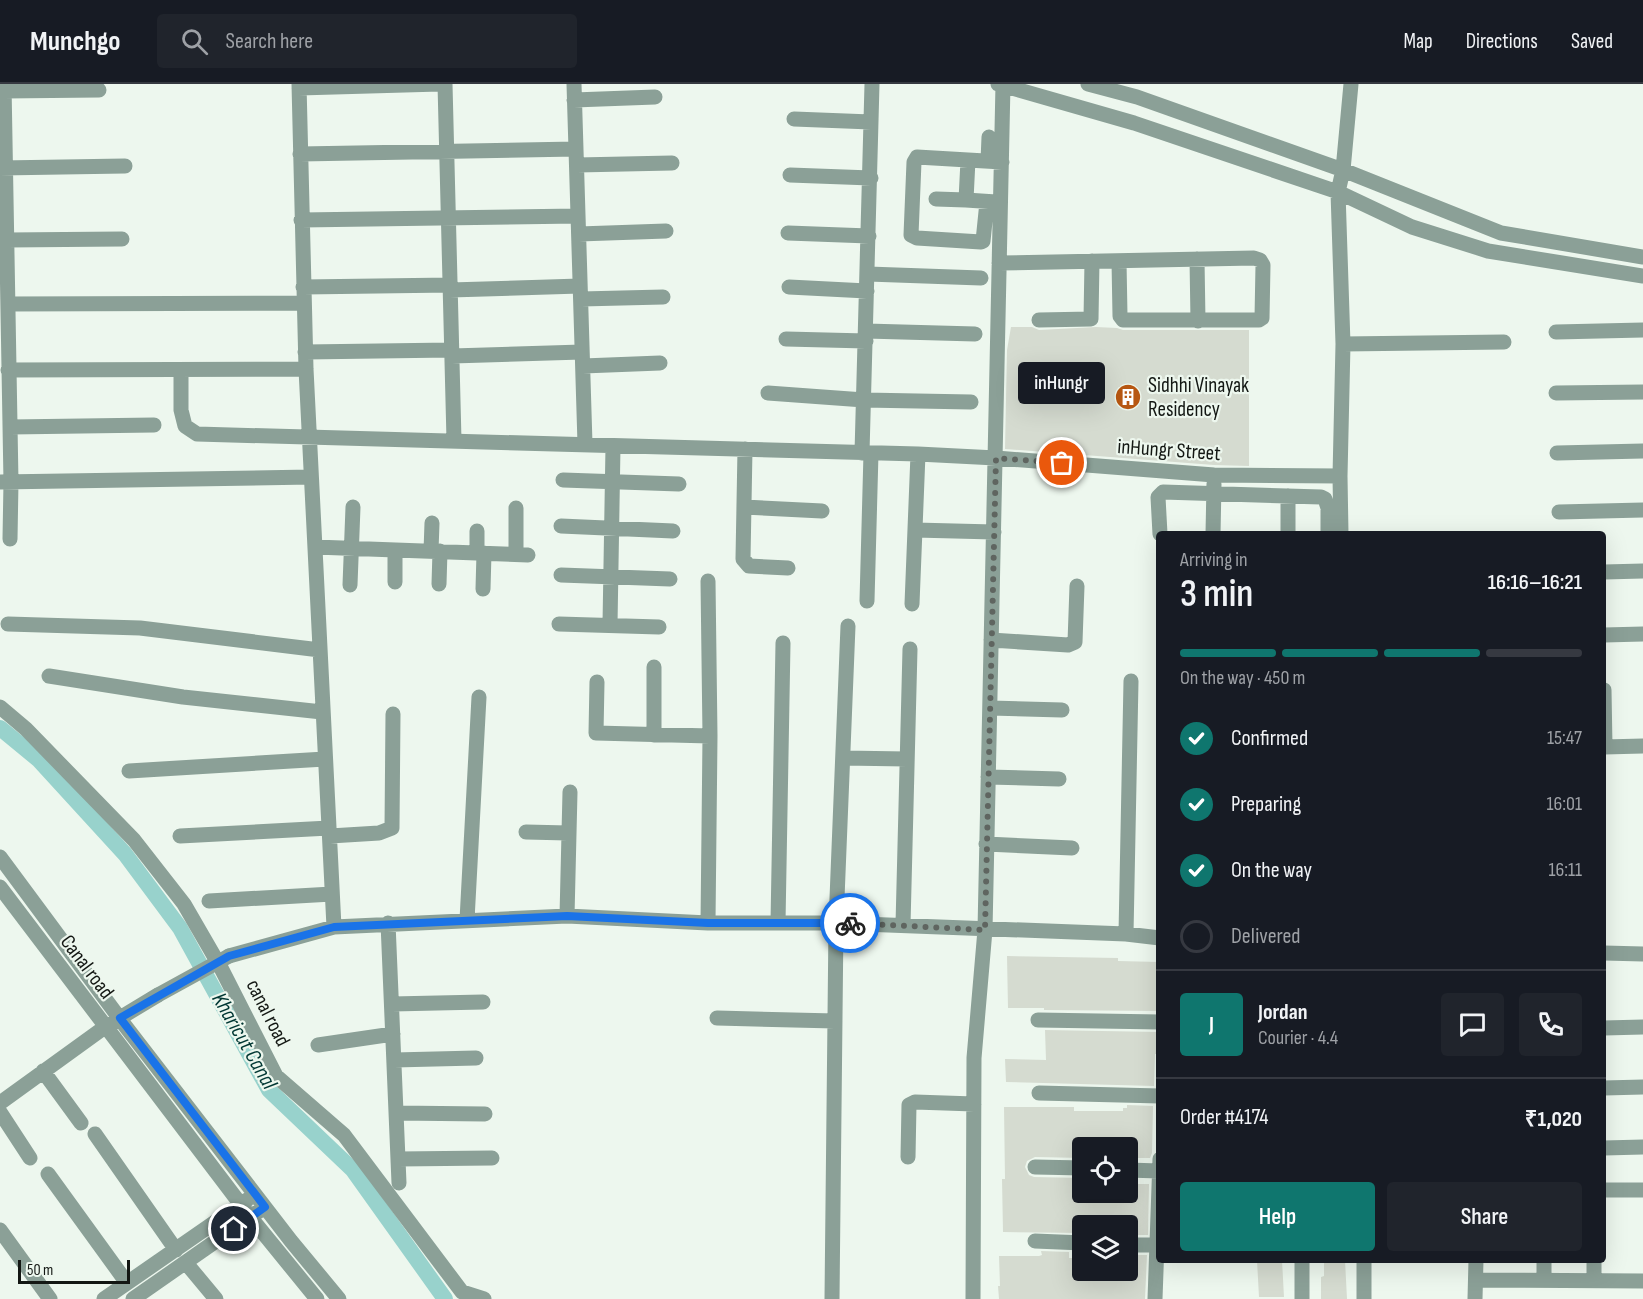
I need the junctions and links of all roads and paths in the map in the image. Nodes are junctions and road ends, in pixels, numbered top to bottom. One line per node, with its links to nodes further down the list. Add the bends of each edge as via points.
1 (440, 84): 8 (street)
2 (445, 84): 18 (street)
3 (574, 84): 13 (street)
4 (872, 84): 15 (street)
5 (1001, 84): 21 (street); 29 (street, via 1134,123)
6 (1089, 84): 10 (street)
7 (1351, 84): 26 (street)
8 (299, 86): 19 (street)
9 (99, 90): 11 (street)
10 (1137, 91): 26 (street)
11 (3, 95): 25 (street)
12 (655, 97): 13 (street)
13 (574, 100): 17 (street)
14 (794, 119): 15 (street)
15 (871, 122): 28 (street)
16 (989, 137): 21 (street)
17 (576, 149): 18 (street); 23 (street)
18 (447, 151): 19 (street); 34 (street)
19 (300, 154): 35 (street)
20 (968, 160): 21 (street); 31 (street); 32 (street, via 920,156 915,159 911,235 981,242)
21 (995, 161): 32 (street)
22 (672, 163): 23 (street)
23 (577, 165): 33 (street)
24 (125, 166): 25 (street)
25 (3, 168): 40 (street)
26 (1343, 170): 29 (street); 42 (street, via 1501,233)
27 (790, 175): 28 (street)
28 (871, 178): 39 (street)
29 (1338, 192): 48 (street, via 1412,227 1488,250); 66 (street)
30 (936, 199): 31 (street)
31 (966, 200): 32 (street)
32 (994, 202): 46 (street)
33 (578, 216): 34 (street); 38 (street)
34 (449, 218): 35 (street); 51 (street)
35 (301, 220): 50 (street)
36 (666, 231): 38 (street)
37 (788, 233): 39 (street)
38 (579, 234): 54 (street)
39 (869, 236): 47 (street)
40 (5, 237): 41 (street); 56 (street)
41 (122, 239)
42 (1643, 257)
43 (1197, 259): 45 (street); 59 (street); 59 (street, via 1254,258 1263,266 1262,318)
44 (1092, 261): 45 (street); 46 (street); 58 (street, via 1091,319)
45 (1119, 261): 59 (street, via 1121,319)
46 (999, 263): 90 (street)
47 (868, 274): 49 (street); 53 (street)
48 (1643, 276)
49 (981, 278)
50 (303, 287): 51 (street); 57 (street)
51 (451, 287): 54 (street); 68 (street)
52 (789, 287): 53 (street)
53 (867, 291): 63 (street)
54 (581, 293): 55 (street); 69 (street)
55 (663, 297)
56 (5, 298): 57 (street); 70 (street)
57 (303, 303): 67 (street)
58 (1039, 320)
59 (1198, 321)
60 (1643, 330): 61 (street)
61 (1556, 332)
62 (975, 334): 63 (street)
63 (866, 336): 64 (street); 77 (street)
64 (786, 339)
65 (1504, 342): 66 (street)
66 (1342, 344): 93 (street)
67 (305, 352): 68 (street); 72 (street)
68 (451, 353): 69 (street); 82 (street)
69 (583, 359): 71 (street); 83 (street)
70 (6, 363): 73 (street); 80 (street)
71 (660, 363)
72 (306, 369): 73 (street); 81 (street)
73 (181, 370): 81 (street, inHungr Street, via 181,410 185,426 197,434)
74 (1643, 392): 76 (street)
75 (768, 393): 77 (street)
76 (1556, 393)
77 (864, 400): 78 (street); 87 (street)
78 (971, 402)
79 (154, 425): 80 (street)
80 (7, 429): 95 (street)
81 (309, 436): 82 (street, inHungr Street); 92 (street)
82 (454, 440): 83 (street, inHungr Street)
83 (585, 444): 84 (street, inHungr Street)
84 (612, 446): 85 (street, inHungr Street); 96 (street)
85 (745, 449): 87 (street, inHungr Street); 101 (street)
86 (1643, 451): 88 (street)
87 (866, 453): 89 (street, inHungr Street); 136 (street)
88 (1557, 453)
89 (918, 454): 90 (street, inHungr Street); 109 (street)
90 (996, 458): 91 (street, inHungr Street); 117 (street)
91 (1214, 475): 93 (street, inHungr Street); 98 (street)
92 (311, 477): 95 (street); 119 (street)
93 (1340, 477): 116 (street)
94 (563, 480): 96 (street)
95 (6, 482): 118 (street)
96 (612, 482): 97 (street); 108 (street)
97 (679, 484)
98 (1214, 494): 99 (street); 112 (street, via 1160,492); 113 (street)
99 (1288, 496): 114 (street); 115 (street, via 1325,499)
100 (353, 507): 120 (street)
101 (744, 507): 104 (street); 124 (street, via 743,559 749,566)
102 (516, 508): 123 (street, via 522,554)
103 (1643, 510): 105 (street)
104 (822, 511)
105 (1559, 512)
106 (432, 523): 122 (street)
107 (561, 526): 108 (street)
108 (611, 528): 111 (street); 128 (street)
109 (915, 530): 117 (street); 137 (street)
110 (477, 531): 123 (street)
111 (673, 531)
112 (1160, 531)
113 (1213, 531)
114 (1288, 531)
115 (1328, 531)
116 (1341, 531)
117 (994, 532): 145 (street)
118 (7, 536)
119 (315, 547): 120 (street); 147 (street)
120 (351, 548): 121 (street); 133 (street)
121 (395, 550): 122 (street); 131 (street)
122 (435, 551): 123 (street); 132 (street)
123 (480, 553): 135 (street)
124 (788, 568)
125 (1643, 571): 126 (street)
126 (1606, 572)
127 (561, 575): 128 (street)
128 (610, 577): 129 (street); 140 (street)
129 (670, 579)
130 (708, 581): 160 (street)
131 (395, 582)
132 (439, 584)
133 (350, 585)
134 (1077, 586): 145 (street, via 1075,642 1068,645)
135 (483, 589)
136 (867, 601)
137 (912, 604)
138 (8, 624): 147 (street, via 140,628)
139 (560, 624): 140 (street)
140 (609, 625): 142 (street)
141 (848, 626): 163 (street)
142 (658, 627)
143 (1643, 634): 144 (street)
144 (1606, 635)
145 (992, 640): 155 (street)
146 (783, 643): 182 (street)
147 (320, 650): 157 (street)
148 (910, 650): 165 (street)
149 (654, 667): 159 (street)
150 (49, 675): 157 (street, via 183,697)
151 (1131, 681): 189 (street)
152 (597, 682): 159 (street, via 596,733)
153 (478, 697): 181 (street)
154 (0, 707): 261 (street, canal road, via 134,840 184,904 276,1076 344,1135 462,1292)
155 (990, 708): 156 (street); 167 (street)
156 (1062, 710)
157 (322, 712): 164 (street)
158 (393, 714): 170 (street, via 392,828 379,833)
159 (654, 735): 160 (street)
160 (710, 736): 184 (street)
161 (1643, 746): 162 (street)
162 (1606, 747)
163 (843, 758): 165 (street); 185 (street)
164 (325, 759): 166 (street); 170 (street)
165 (907, 759): 186 (street)
166 (129, 771)
167 (988, 777): 168 (street); 174 (street)
168 (1059, 779)
169 (570, 792): 172 (street)
170 (329, 832): 173 (street); 178 (street)
171 (526, 832): 172 (street)
172 (568, 833): 180 (street)
173 (180, 836)
174 (986, 844): 175 (street); 188 (street)
175 (1072, 848)
176 (0, 857): 195 (street)
177 (0, 887): 200 (street, Canal road)
178 (332, 894): 179 (street); 187 (street)
179 (209, 901)
180 (567, 916): 181 (street); 184 (street)
181 (467, 920): 183 (street)
182 (778, 922): 184 (street); 185 (street)
183 (388, 923): 187 (street); 194 (street)
184 (708, 923)
185 (836, 923): 186 (street); 197 (street)
186 (903, 925): 188 (street)
187 (334, 927): 195 (street, bridge, via 229,956)
188 (985, 930): 189 (street); 213 (street)
189 (1125, 934): 190 (street)
190 (1156, 938)
191 (1606, 953): 192 (street)
192 (1643, 954)
193 (483, 1002): 194 (street)
194 (392, 1004): 203 (street)
195 (120, 1018): 200 (street); 233 (street)
196 (717, 1018): 197 (street)
197 (835, 1020): 262 (street)
198 (1038, 1020): 199 (street)
199 (1156, 1022)
200 (105, 1027): 207 (street); 234 (street, Canal road)
201 (1643, 1027): 202 (street)
202 (1606, 1028)
203 (393, 1034): 204 (street); 206 (street)
204 (318, 1045)
205 (476, 1058): 206 (street)
206 (394, 1060): 215 (street)
207 (43, 1071): 212 (street); 217 (street)
208 (1643, 1087): 209 (street)
209 (1606, 1088)
210 (1039, 1092): 211 (street)
211 (1156, 1096)
212 (0, 1103)
213 (974, 1104): 221 (street, via 909,1105); 263 (street)
214 (0, 1112): 222 (street)
215 (396, 1113): 216 (street); 224 (street)
216 (485, 1113)
217 (81, 1123)
218 (96, 1134): 242 (street)
219 (1643, 1147): 220 (street)
220 (1606, 1148)
221 (908, 1156)
222 (30, 1158)
223 (492, 1158): 224 (street)
224 (398, 1159): 230 (street)
225 (1035, 1167): 226 (street)
226 (1072, 1168)
227 (1138, 1170): 228 (street)
228 (1156, 1171)
229 (48, 1174): 254 (street)
230 (399, 1183)
231 (1606, 1190): 232 (street)
232 (1643, 1190)
233 (255, 1194): 234 (street); 235 (street)
234 (241, 1204): 236 (street, Canal road); 242 (street)
235 (265, 1207): 236 (street); 260 (street)
236 (251, 1218): 243 (street); 259 (street, Canal road)
237 (0, 1230): 255 (street)
238 (1035, 1241): 239 (street)
239 (1072, 1243)
240 (1138, 1245): 241 (street)
241 (1156, 1245)
242 (176, 1250): 254 (street)
243 (186, 1263): 257 (street); 258 (street)
244 (1156, 1263): 264 (street)
245 (1302, 1263): 265 (street)
246 (1364, 1263): 266 (street)
247 (1476, 1263): 250 (street)
248 (1544, 1263): 251 (street)
249 (1594, 1263): 252 (street)
250 (1476, 1280): 251 (street); 267 (street)
251 (1544, 1280): 252 (street)
252 (1594, 1280): 253 (street)
253 (1643, 1281)
254 (127, 1283): 256 (street)
255 (50, 1299)
256 (104, 1299)
257 (133, 1299)
258 (216, 1299)
259 (317, 1299)
260 (339, 1299)
261 (484, 1299)
262 (832, 1299)
263 (973, 1299)
264 (1155, 1299)
265 (1302, 1299)
266 (1364, 1299)
267 (1475, 1299)

